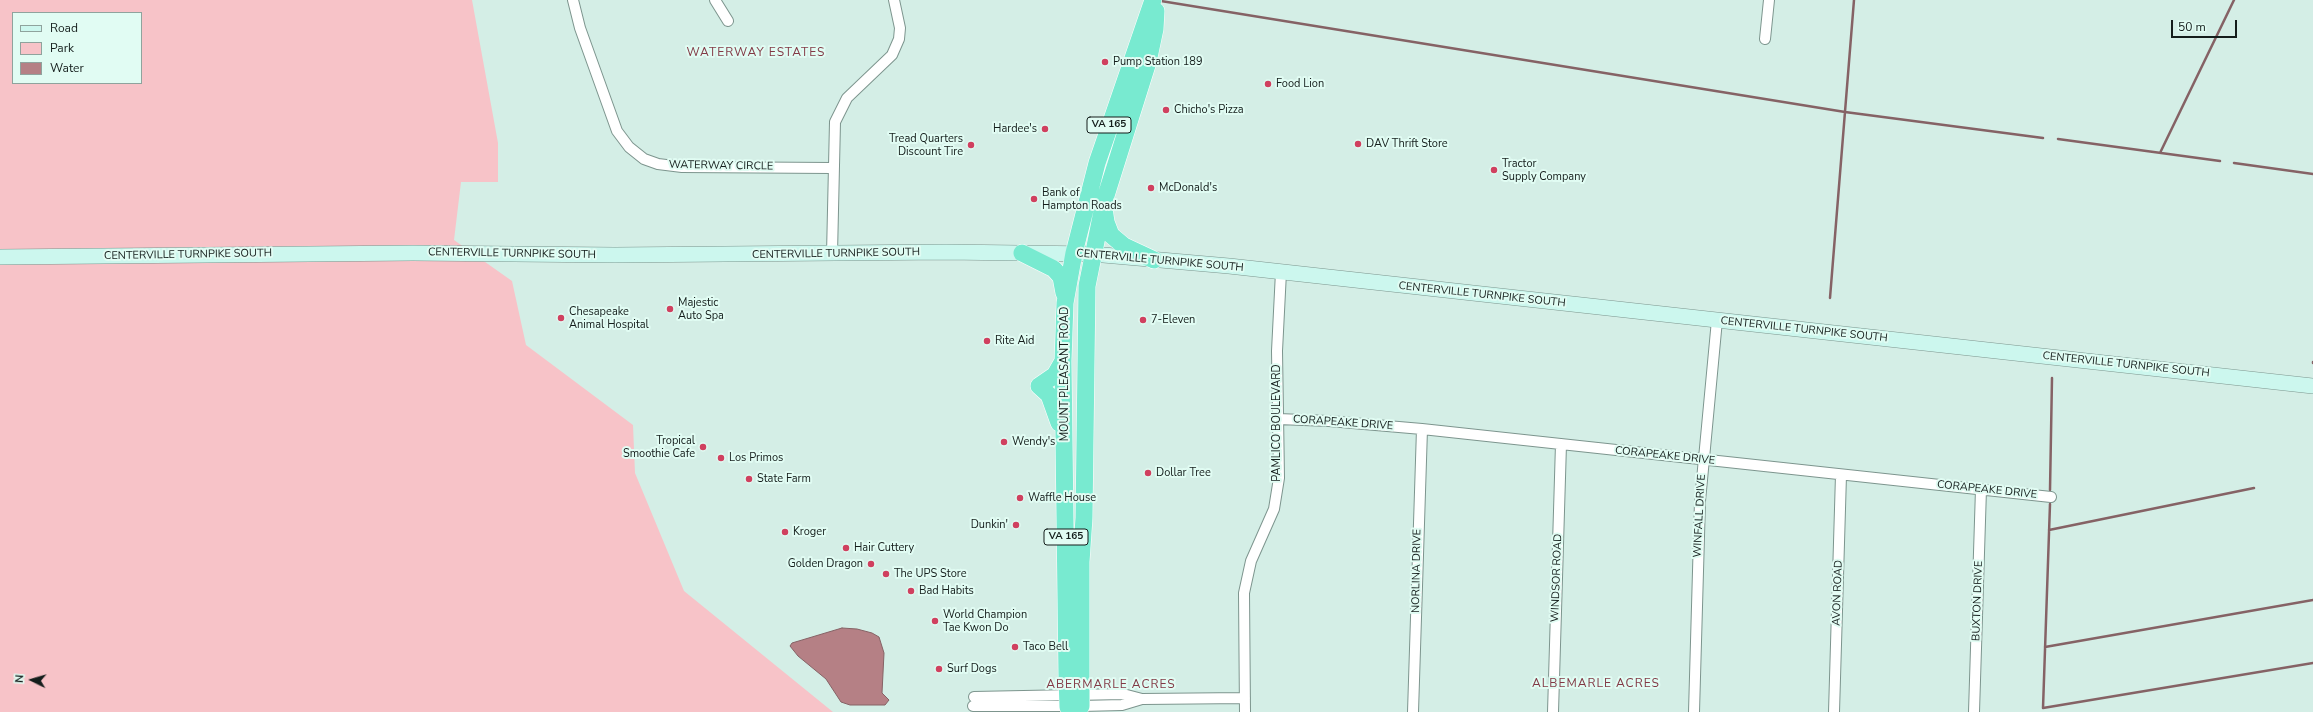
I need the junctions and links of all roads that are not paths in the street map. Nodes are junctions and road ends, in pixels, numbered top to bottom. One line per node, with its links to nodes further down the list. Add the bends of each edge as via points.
1 (573, 0): 8 (street, WATERWAY CIRCLE, via 580,28 618,131 629,147 644,159 658,164 682,167)
2 (715, 0): 6 (street)
3 (894, 0): 8 (street, via 900,22 897,45 888,61 852,93 838,113 833,134)
4 (1154, 0): 9 (highway, MOUNT PLEASANT ROAD / VA 165, via 1155,29 1148,62); 11 (highway, MOUNT PLEASANT ROAD / VA 165, via 1097,163)
5 (1769, 0): 7 (street)
6 (728, 20)
7 (1765, 38)
8 (832, 168): 12 (street)
9 (1104, 202): 13 (highway, MOUNT PLEASANT ROAD / VA 165); 15 (highway, via 1106,222 1111,235 1124,246)
10 (1022, 253): 11 (main road, CENTERVILLE TURNPIKE SOUTH); 12 (main road, CENTERVILLE TURNPIKE SOUTH); 17 (highway, via 1058,272 1063,283)
11 (1074, 253): 13 (main road, CENTERVILLE TURNPIKE SOUTH); 17 (highway, MOUNT PLEASANT ROAD / VA 165)
12 (832, 254): 14 (main road, CENTERVILLE TURNPIKE SOUTH, via 615,256 413,253)
13 (1092, 254): 15 (main road, CENTERVILLE TURNPIKE SOUTH); 24 (highway, MOUNT PLEASANT ROAD / VA 165, via 1085,320)
14 (0, 257)
15 (1154, 260): 16 (main road, CENTERVILLE TURNPIKE SOUTH)
16 (1281, 272): 18 (main road, CENTERVILLE TURNPIKE SOUTH); 21 (street, PAMLICO BOULEVARD, via 1277,351)
17 (1065, 303): 19 (highway, MOUNT PLEASANT ROAD / VA 165)
18 (1717, 320): 20 (main road, CENTERVILLE TURNPIKE SOUTH); 26 (street, WINFALL DRIVE)
19 (1063, 361): 23 (highway, MOUNT PLEASANT ROAD / VA 165); 23 (highway, via 1055,375 1039,386 1050,395)
20 (2313, 386)
21 (1278, 419): 22 (street, CORAPEAKE DRIVE); 30 (street, PAMLICO BOULEVARD, via 1277,494 1268,524 1251,561 1244,593)
22 (1422, 429): 25 (street, CORAPEAKE DRIVE); 34 (street, NORLINA DRIVE)
23 (1064, 439): 24 (highway); 32 (highway, MOUNT PLEASANT ROAD / VA 165)
24 (1085, 444): 32 (highway, MOUNT PLEASANT ROAD / VA 165)
25 (1561, 444): 26 (street, CORAPEAKE DRIVE); 35 (street, WINDSOR ROAD)
26 (1702, 460): 27 (street, CORAPEAKE DRIVE); 36 (street, WINFALL DRIVE)
27 (1841, 475): 28 (street, CORAPEAKE DRIVE); 37 (street, AVON ROAD)
28 (1981, 489): 29 (street, CORAPEAKE DRIVE); 38 (street, BUXTON DRIVE)
29 (2051, 497)
30 (1245, 698): 32 (street, via 1142,699 1122,705); 33 (street, PAMLICO BOULEVARD)
31 (974, 702): 32 (street)
32 (1075, 704)
33 (1245, 712)
34 (1413, 712)
35 (1554, 712)
36 (1694, 712)
37 (1834, 712)
38 (1974, 712)

